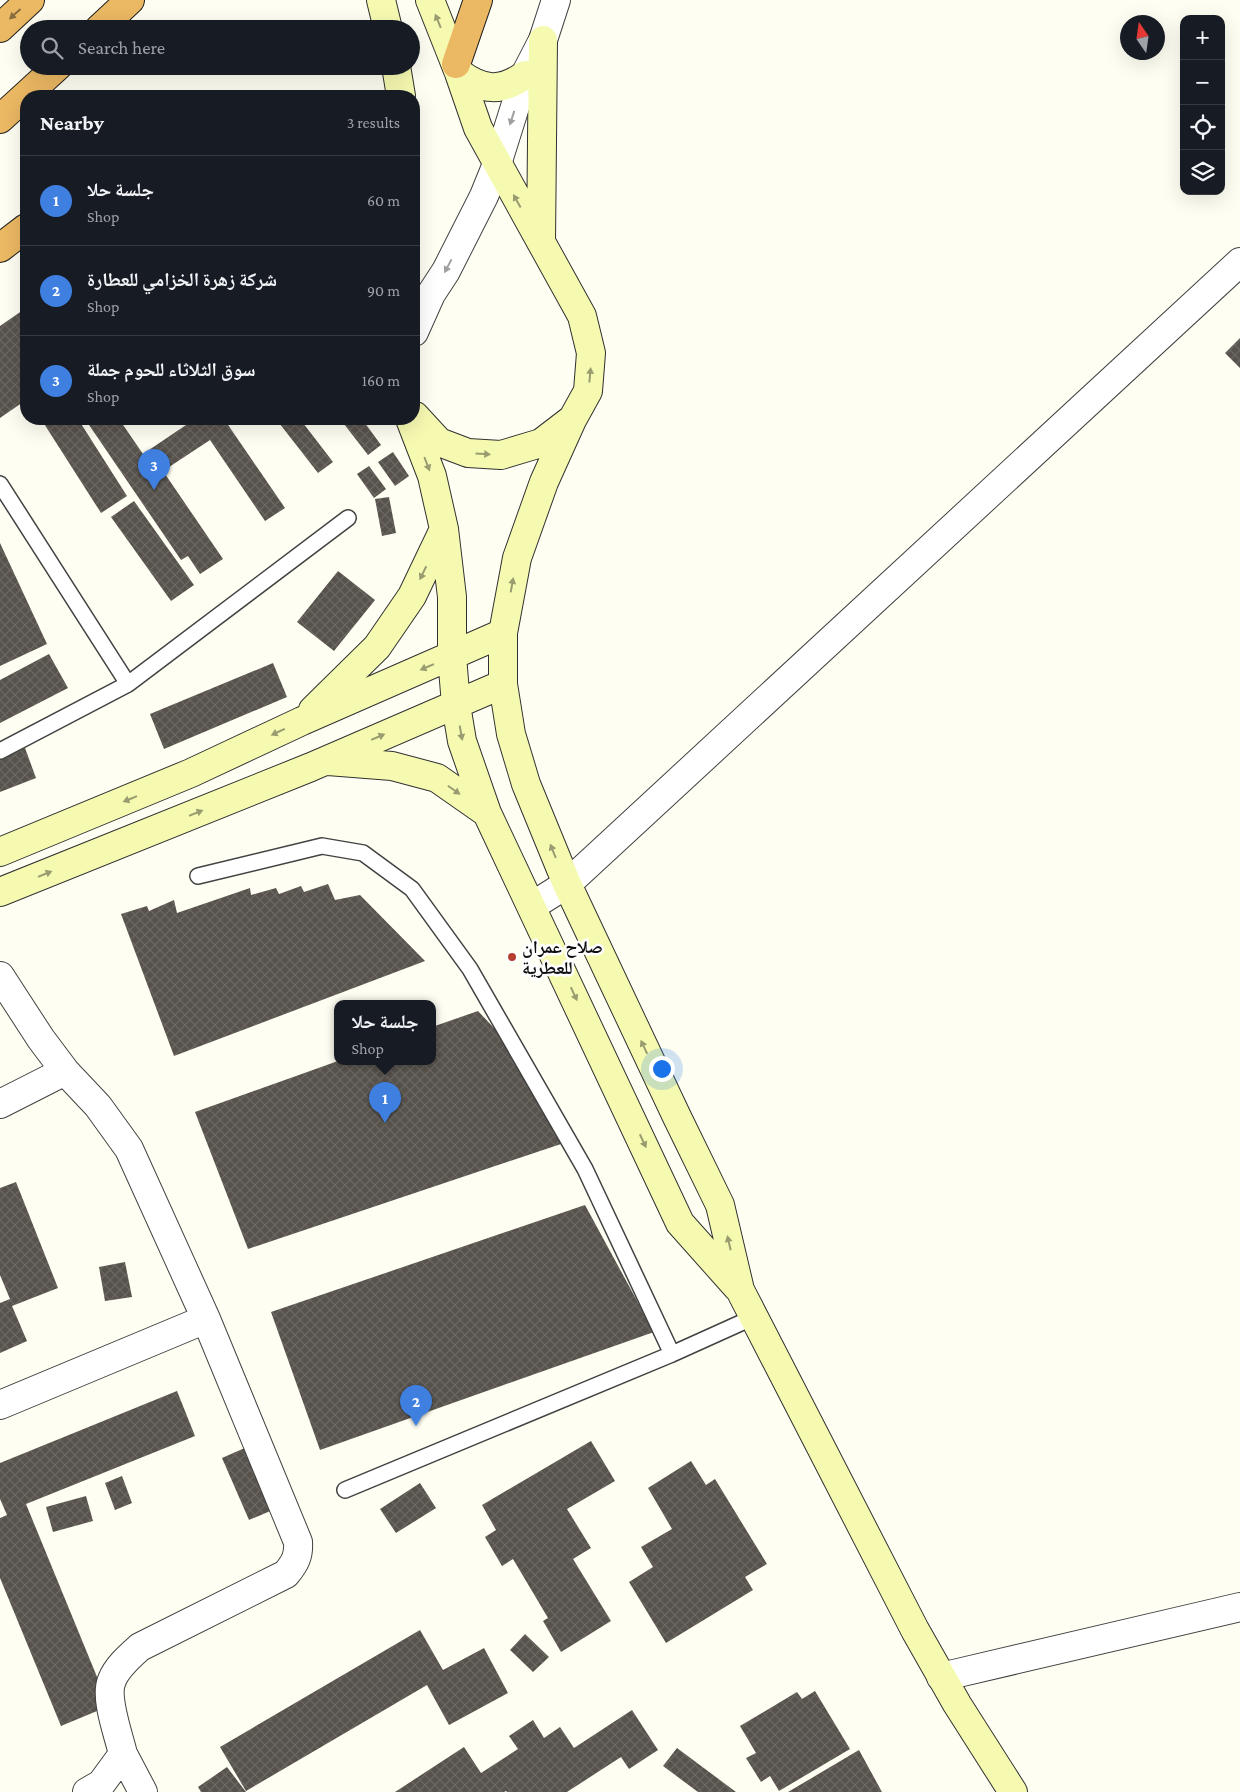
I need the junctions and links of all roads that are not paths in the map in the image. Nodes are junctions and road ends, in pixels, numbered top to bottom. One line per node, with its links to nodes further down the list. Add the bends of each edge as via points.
1 (30, 0): 9 (highway, one-way to 9)
2 (130, 0): 7 (highway)
3 (381, 0): 8 (street)
4 (430, 0): 11 (street, one-way to 4)
5 (478, 0): 11 (highway)
6 (556, 0): 10 (street)
7 (109, 20)
8 (386, 20)
9 (0, 28)
10 (543, 40): 14 (street); 21 (street)
11 (457, 69): 14 (street, via 471,82 484,87 513,84); 19 (street, via 478,128)
12 (48, 75): 15 (highway)
13 (398, 75): 16 (street)
14 (525, 75): 19 (street, one-way to 19)
15 (32, 90)
16 (400, 90)
17 (20, 101): 18 (highway)
18 (0, 119)
19 (497, 164): 21 (street, one-way to 19); 24 (street, one-way to 24, via 484,196)
20 (20, 233): 22 (highway)
21 (541, 244): 25 (street, one-way to 21, via 588,391 592,353 582,316)
22 (0, 248)
23 (1240, 262): 42 (street)
24 (420, 319)
25 (572, 420): 26 (street, one-way to 25, via 439,442 468,453 501,455 541,443); 31 (street, one-way to 25, via 517,558 544,482)
26 (420, 421)
27 (412, 425): 30 (street, one-way to 30, via 432,476)
28 (0, 484): 33 (lane)
29 (348, 518): 33 (lane)
30 (444, 529): 32 (street, via 452,597); 36 (street, one-way to 36, via 412,596 378,647)
31 (503, 633): 32 (street); 34 (street)
32 (452, 656): 35 (street); 36 (street, one-way to 36)
33 (128, 684): 37 (lane)
34 (503, 684): 35 (street); 42 (street, one-way to 34, via 526,784 511,734)
35 (456, 705): 38 (street, one-way to 35); 39 (street, one-way to 39, via 462,741)
36 (302, 721): 40 (street, one-way to 40, via 192,773)
37 (0, 751)
38 (324, 760): 39 (street, one-way to 39, via 392,766 437,778); 43 (street, one-way to 38)
39 (487, 813): 44 (street)
40 (0, 852)
41 (198, 876): 51 (lane, via 322,846 363,853 412,889 470,969 586,1169)
42 (567, 884): 44 (street); 48 (street, one-way to 42, via 720,1205)
43 (0, 892)
44 (532, 906): 48 (street, one-way to 48, via 680,1223)
45 (0, 976): 46 (street)
46 (65, 1071): 47 (street); 50 (street, via 98,1106 129,1149)
47 (0, 1104)
48 (740, 1290): 49 (street)
49 (754, 1317): 51 (lane); 55 (street)
50 (206, 1318): 52 (street); 56 (street, via 298,1542 298,1553 286,1574 140,1646 129,1657 111,1680 109,1695)
51 (672, 1354): 53 (lane)
52 (0, 1405)
53 (345, 1490)
54 (1240, 1607): 55 (street)
55 (942, 1677): 59 (street)
56 (123, 1754): 57 (street, via 101,1784); 58 (street)
57 (87, 1792)
58 (143, 1792)
59 (1013, 1792)

